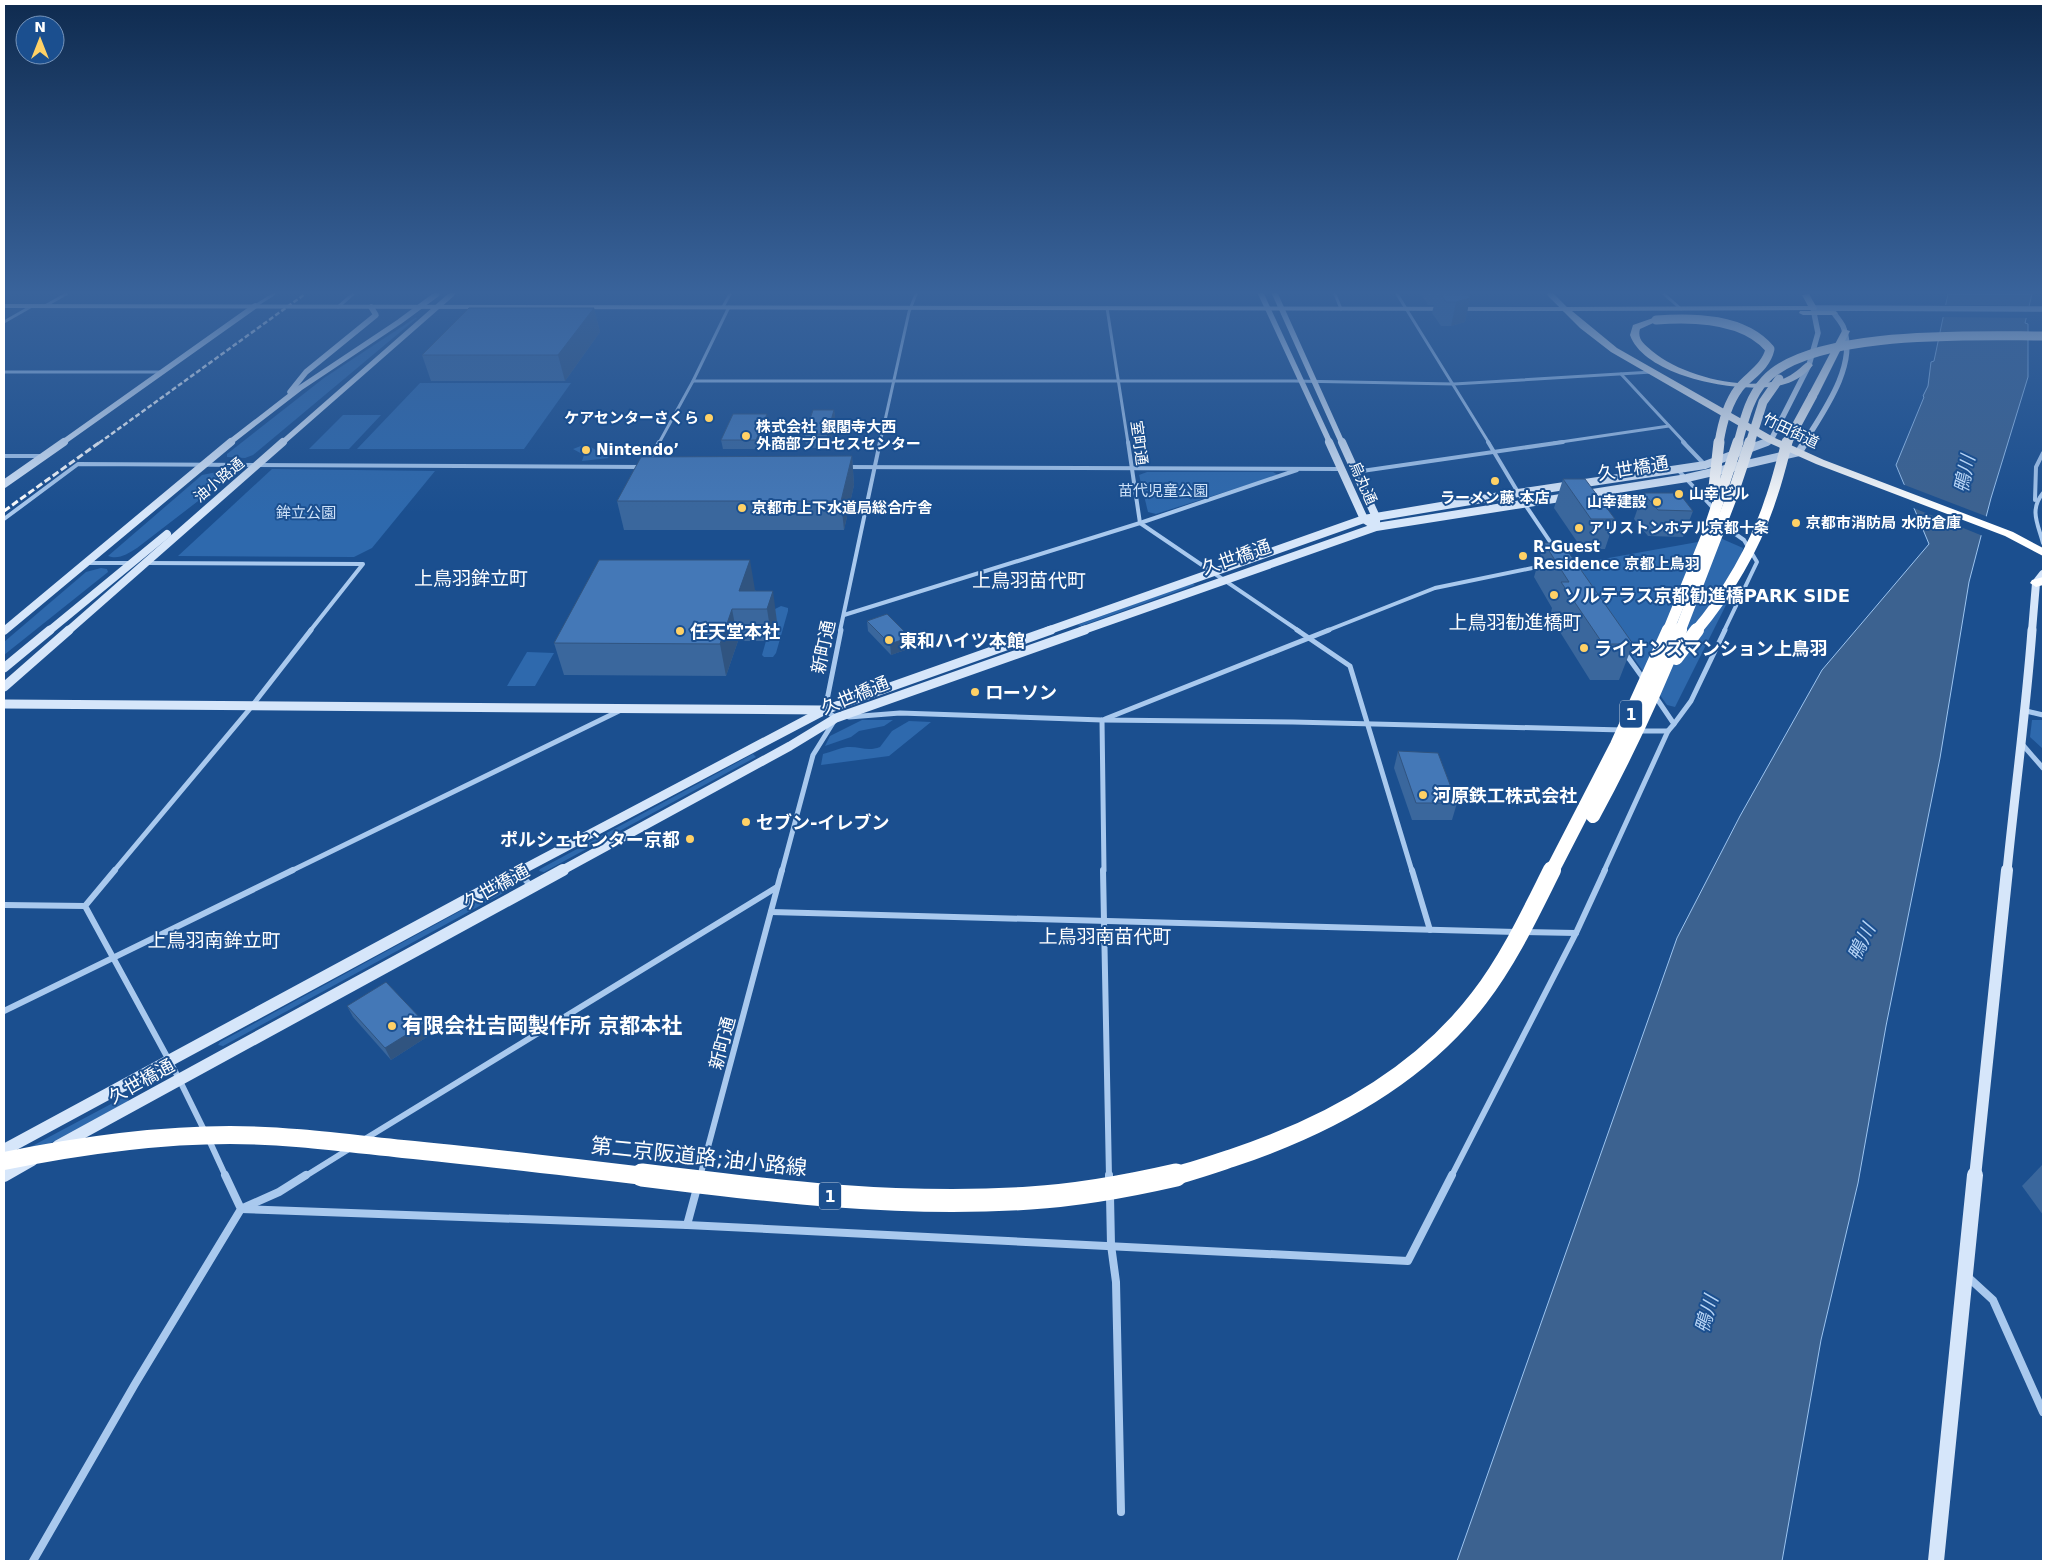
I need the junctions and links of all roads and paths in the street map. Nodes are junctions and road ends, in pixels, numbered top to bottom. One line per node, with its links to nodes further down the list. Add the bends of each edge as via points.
1 (171, 367): 21 (street)
2 (312, 367): 34 (street)
3 (332, 367): 34 (street, 油小路通)
4 (369, 367): 43 (street, 油小路通)
5 (698, 367): 24 (street)
6 (897, 367): 25 (street, 新町通)
7 (1117, 367): 26 (street, 室町通)
8 (1296, 367): 27 (street, 烏丸通)
9 (1307, 367): 28 (street, 烏丸通)
10 (1443, 367): 29 (street)
11 (1643, 367): 22 (highway, 竹田街道)
12 (1674, 367): 31 (highway, bridge, via 1697,377)
13 (1759, 367): 32 (highway, bridge)
14 (1781, 367): 65 (highway, 第二京阪道路;油小路線 / 1, bridge, via 1765,379 1752,400)
15 (1798, 367): 81 (highway, 第二京阪道路;油小路線 / 1, bridge, via 1775,382 1763,402 1732,496)
16 (1806, 367): 30 (highway, bridge, via 1790,380)
17 (1808, 367): 36 (street)
18 (1827, 367): 81 (highway, bridge, via 1788,438 1770,503 1750,548 1714,610 1688,640)
19 (1844, 367): 38 (street, via 1840,380)
20 (4, 372): 21 (street)
21 (164, 372): 41 (street)
22 (1652, 372): 23 (street); 36 (highway, 竹田街道)
23 (1621, 374): 29 (street); 35 (street)
24 (692, 381): 25 (street); 45 (street)
25 (894, 381): 26 (street); 48 (street, 新町通)
26 (1119, 381): 27 (street); 50 (street, 室町通)
27 (1303, 381): 28 (street); 51 (street, 烏丸通)
28 (1314, 382): 29 (street); 53 (street, 烏丸通)
29 (1454, 384): 37 (street)
30 (1742, 384)
31 (1742, 384)
32 (1742, 384)
33 (1742, 384): 65 (highway, bridge, via 1725,415)
34 (283, 400): 42 (street, 油小路通)
35 (1669, 426): 37 (street); 44 (street)
36 (1771, 440): 38 (highway, 竹田街道); 44 (street, 久世橋通)
37 (1494, 451): 53 (street); 56 (street)
38 (1799, 452): 54 (street, 久世橋通); 67 (highway, 竹田街道, via 2030,544)
39 (2043, 453): 59 (street, via 2036,467)
40 (4, 456): 41 (street)
41 (43, 456): 55 (street)
42 (202, 464): 43 (street); 61 (street, via 78,464); 69 (street, 油小路通)
43 (260, 464): 45 (street); 58 (street, 油小路通)
44 (1705, 466): 52 (street, 久世橋通)
45 (645, 467): 46 (street)
46 (654, 467)
47 (845, 468): 48 (street)
48 (873, 468): 50 (street); 76 (street, 新町通)
49 (1302, 468): 50 (street); 51 (street); 64 (street)
50 (1131, 469): 64 (street, 室町通)
51 (1342, 469): 62 (street, 烏丸通)
52 (1678, 470): 54 (street); 56 (street, 久世橋通)
53 (1355, 472): 63 (street, 烏丸通)
54 (1687, 478): 60 (street, 久世橋通); 92 (street, via 1734,533 1744,540 1757,562 1691,701)
55 (4, 484)
56 (1518, 493): 60 (street); 63 (street, 久世橋通)
57 (2043, 493): 59 (street)
58 (217, 499): 70 (street, via 178,524); 71 (street, 油小路通)
59 (2035, 500): 66 (street, via 2034,516)
60 (1524, 502): 63 (street, 久世橋通); 68 (street)
61 (4, 519)
62 (1364, 519): 63 (street, 烏丸通); 73 (street, 久世橋通)
63 (1376, 522): 75 (street, 久世橋通)
64 (1140, 524): 73 (street); 76 (street)
65 (1708, 532): 99 (highway, 第二京阪道路;油小路線 / 1, bridge, via 1616,746)
66 (2043, 543)
67 (2043, 553)
68 (1558, 554)
69 (86, 562): 70 (street); 77 (street, 油小路通)
70 (132, 563): 71 (street); 80 (street)
71 (144, 563): 82 (street, 油小路通); 84 (street, via 363,564)
72 (1545, 565): 78 (street, via 1435,588)
73 (1212, 573): 75 (street); 86 (street, 久世橋通)
74 (2041, 579): 87 (street)
75 (1223, 580): 78 (street); 89 (street, 久世橋通)
76 (844, 615): 86 (street, 新町通, via 830,672)
77 (4, 632)
78 (1309, 637): 90 (street); 91 (street, via 1350,666)
79 (1622, 648): 92 (street)
80 (4, 668)
81 (1659, 684): 99 (highway, 第二京阪道路;油小路線 / 1, bridge, via 1593,816)
82 (4, 687)
83 (4, 704): 84 (street)
84 (252, 706): 85 (street); 101 (street)
85 (626, 708): 86 (street); 106 (street)
86 (825, 710): 89 (street); 96 (street, 久世橋通)
87 (2026, 711): 88 (street); 94 (street)
88 (2043, 715)
89 (836, 718): 90 (street, via 900,713); 97 (street, 久世橋通); 98 (street, 新町通, via 813,755)
90 (1102, 720): 91 (street); 103 (street)
91 (1369, 724): 93 (street); 104 (street)
92 (1674, 724): 93 (street)
93 (1668, 731): 105 (street)
94 (2020, 741): 95 (street); 116 (street)
95 (2043, 768)
96 (518, 872): 97 (street); 108 (street, 久世橋通)
97 (532, 886): 109 (street, 久世橋通)
98 (777, 887): 102 (street, 新町通); 113 (street, via 279,1192)
99 (1542, 889): 111 (highway, 第二京阪道路;油小路線 / 1, bridge, via 1525,924 1480,997 1412,1066 1364,1099 1305,1131 1242,1156 1171,1178 1095,1193 1018,1200 859,1198 745,1189 295,1138 231,1135 86,1146)
100 (4, 905): 101 (street)
101 (85, 906): 106 (street)
102 (771, 912): 103 (street); 114 (street, 新町通)
103 (1104, 921): 104 (street); 115 (street)
104 (1430, 930): 105 (street)
105 (1576, 933): 115 (street, via 1408,1261)
106 (111, 959): 107 (street); 108 (street)
107 (4, 1011)
108 (170, 1060): 109 (street); 110 (street, 久世橋通)
109 (180, 1079): 112 (street, 久世橋通); 113 (street)
110 (4, 1150)
111 (4, 1161)
112 (4, 1176)
113 (241, 1209): 114 (street); 119 (street)
114 (687, 1225): 115 (street)
115 (1111, 1245): 118 (street, via 1116,1282)
116 (1966, 1276): 117 (street, via 1993,1300); 120 (street)
117 (2043, 1412)
118 (1121, 1512)
119 (33, 1561)
120 (1936, 1561)

